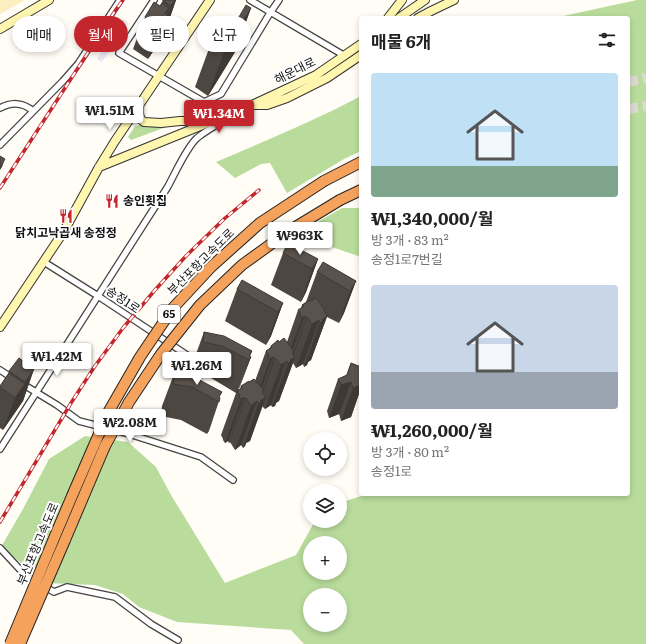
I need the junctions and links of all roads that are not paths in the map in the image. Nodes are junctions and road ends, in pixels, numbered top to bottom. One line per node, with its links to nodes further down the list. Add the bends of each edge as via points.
1 (49, 0): 14 (main road)
2 (120, 0): 23 (street, via 78,64)
3 (154, 0): 18 (street, via 119,53)
4 (210, 0): 18 (main road)
5 (250, 0): 10 (street)
6 (279, 0): 10 (street)
7 (402, 0): 11 (main road)
8 (425, 0): 12 (main road)
9 (454, 0): 13 (main road)
10 (270, 13): 16 (street); 19 (street, via 221,94)
11 (390, 16)
12 (402, 16)
13 (422, 16)
14 (0, 28)
15 (359, 46): 16 (main road, 해운대로)
16 (345, 56): 20 (main road, 해운대로, via 316,76)
17 (359, 56): 20 (main road, via 327,78 287,98 267,105)
18 (159, 76): 19 (street); 21 (main road)
19 (204, 102): 24 (street)
20 (252, 105): 24 (main road, 해운대로); 30 (street, via 196,139)
21 (139, 106): 24 (main road, via 139,116 144,122); 27 (main road)
22 (0, 108): 23 (street, via 15,103)
23 (33, 111): 25 (street)
24 (214, 121): 27 (main road, 해운대로)
25 (0, 145)
26 (359, 163): 37 (highway, 부산포항고속도로 / 65, bridge, via 324,181 260,223 211,267 173,308 140,356 109,412)
27 (99, 167): 29 (main road)
28 (359, 191): 37 (highway, 부산포항고속도로 / 65, bridge, via 289,230 242,265 200,305 161,354 129,402)
29 (44, 262): 30 (street, 송정1로); 31 (main road)
30 (98, 296): 32 (street, 송정1로); 34 (street)
31 (0, 327)
32 (190, 357)
33 (0, 370): 34 (street)
34 (37, 393): 35 (street); 36 (street, via 79,421 126,432 201,457)
35 (0, 449)
36 (233, 480)
37 (77, 498): 38 (highway, 부산포항고속도로 / 65)
38 (60, 538): 41 (highway, 부산포항고속도로 / 65, bridge); 42 (highway, 부산포항고속도로 / 65, bridge)
39 (0, 548): 40 (street, via 26,576 54,592 67,587 115,597 151,624)
40 (178, 640)
41 (10, 644)
42 (20, 644)

